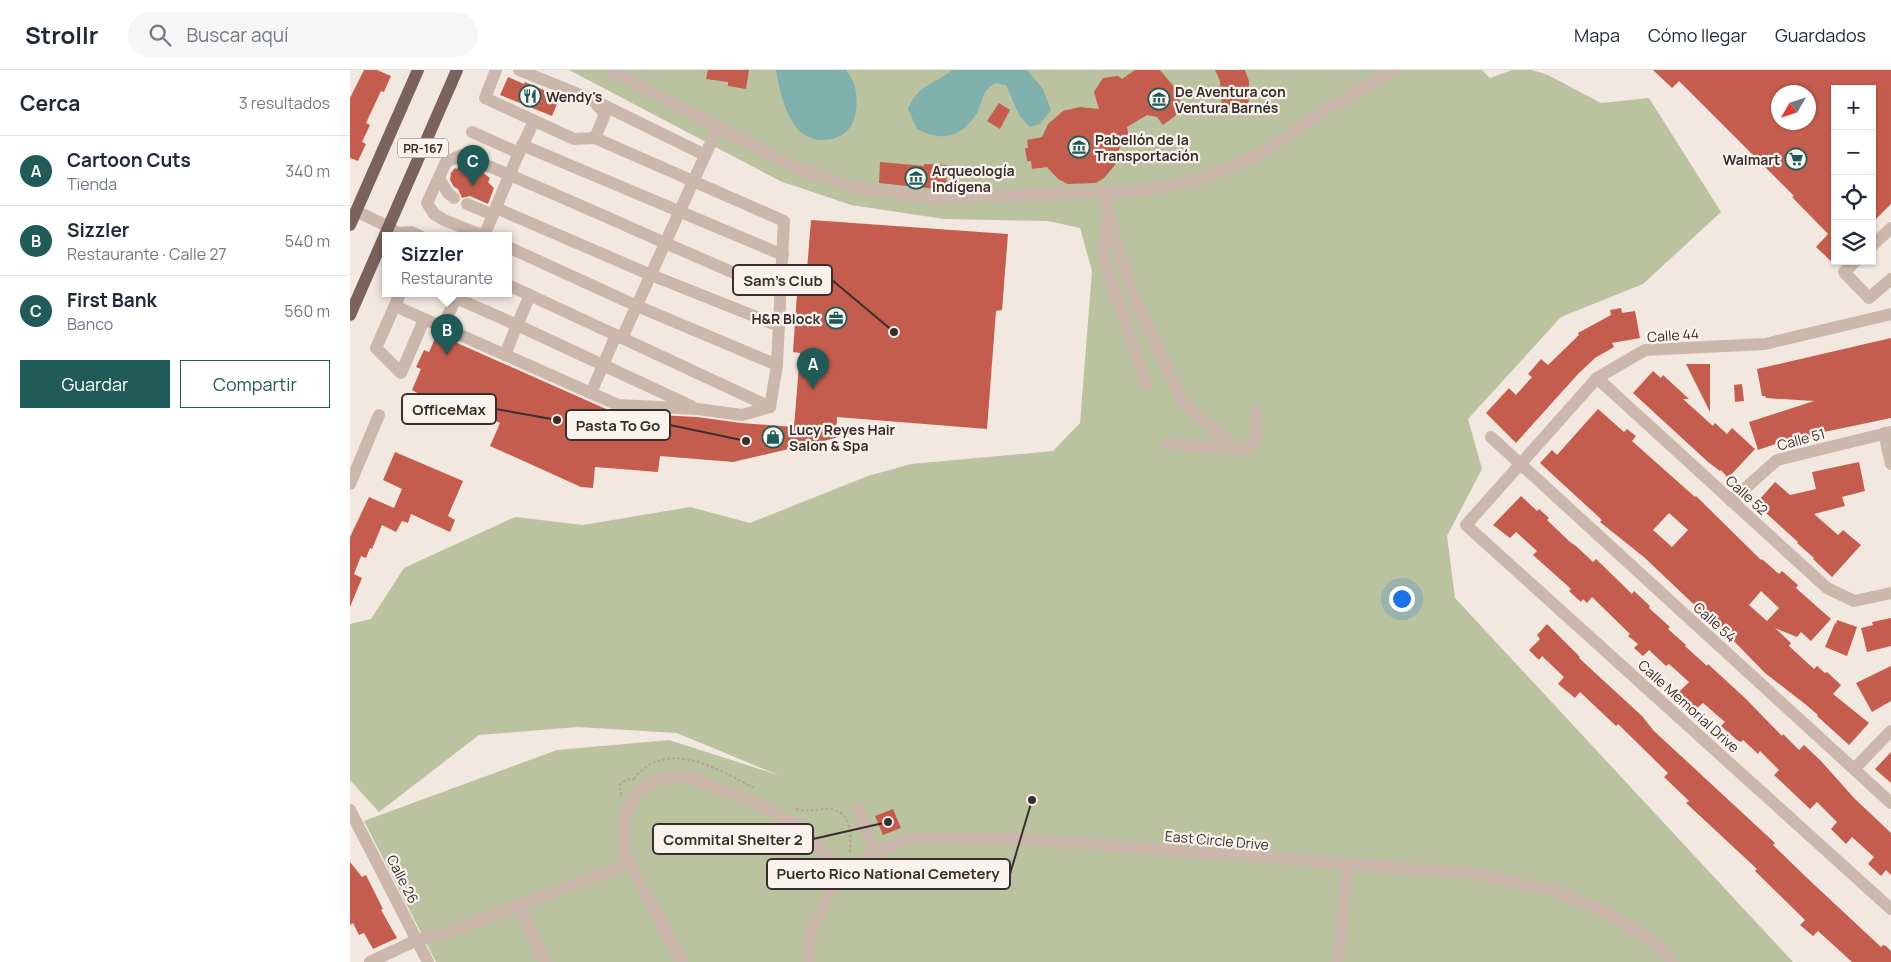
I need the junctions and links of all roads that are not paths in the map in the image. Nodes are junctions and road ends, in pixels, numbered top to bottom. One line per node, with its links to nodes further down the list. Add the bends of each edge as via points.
1 (418, 70): 20 (main road, PR-167)
2 (458, 70): 26 (main road, PR-167)
3 (496, 70): 8 (street, via 485,98)
4 (518, 70): 7 (street); 11 (street, via 529,79 594,109 596,118)
5 (610, 70): 9 (street)
6 (1395, 70): 17 (street, via 1262,153 1230,168 1152,190)
7 (593, 100): 11 (street, via 605,114); 13 (street)
8 (534, 122): 11 (street, via 574,139); 12 (street)
9 (718, 127): 13 (street); 17 (street, via 796,168 857,188 937,198)
10 (472, 132): 12 (street)
11 (592, 138): 16 (street)
12 (521, 149): 14 (street); 22 (street)
13 (705, 155): 16 (street)
14 (510, 174): 15 (street, via 462,155 446,162); 21 (street); 31 (street)
15 (438, 178): 18 (street); 28 (street, via 427,203 434,214)
16 (693, 181): 22 (street); 33 (street, via 784,221)
17 (1106, 191): 23 (street)
18 (454, 198)
19 (468, 204): 21 (street)
20 (356, 211): 24 (main road, PR-167); 26 (street)
21 (494, 212): 29 (street); 36 (street)
22 (679, 212): 31 (street); 33 (street)
23 (1109, 220): 57 (street, via 1102,254); 66 (street, via 1135,300 1182,400 1226,438)
24 (350, 225)
25 (1891, 228): 30 (street)
26 (396, 232): 27 (street)
27 (412, 232)
28 (475, 232)
29 (486, 232)
30 (1876, 242)
31 (665, 244): 36 (street); 39 (street)
32 (512, 249): 45 (street)
33 (783, 255): 39 (street)
34 (382, 257): 47 (main road, PR-167)
35 (1852, 265): 37 (street, via 1844,272 1869,298)
36 (651, 275): 45 (street); 50 (street)
37 (1891, 279)
38 (512, 287): 40 (street)
39 (781, 293): 50 (street)
40 (530, 295): 49 (street); 52 (street)
41 (399, 297): 44 (street)
42 (453, 297): 51 (street)
43 (458, 297): 49 (street)
44 (395, 306): 48 (street); 48 (street, via 376,348 401,373)
45 (637, 306): 52 (street); 55 (street)
46 (1891, 314): 56 (street, Calle 44, via 1765,344 1645,350)
47 (350, 315)
48 (424, 320): 51 (street)
49 (517, 325): 53 (street); 54 (street)
50 (779, 326): 55 (street)
51 (442, 328): 53 (street)
52 (619, 336): 54 (street); 59 (street)
53 (505, 355): 58 (street)
54 (604, 365): 58 (street); 60 (street)
55 (777, 365): 59 (street)
56 (1597, 378): 67 (street, Calle 44); 70 (street, Calle 52)
57 (1146, 384)
58 (591, 393): 60 (street, via 618,405)
59 (770, 407): 60 (street, via 742,415)
60 (698, 409)
61 (1254, 412): 66 (street, via 1258,435 1254,443 1246,449)
62 (379, 414): 69 (street)
63 (1887, 432): 68 (street); 70 (street, Calle 51, via 1777,460)
64 (1491, 437): 67 (street, Calle 54)
65 (1168, 444): 66 (street)
66 (1232, 448)
67 (1520, 464): 71 (street, Calle 44); 74 (street, Calle 54)
68 (1891, 464)
69 (350, 484)
70 (1731, 500): 72 (street, Calle 52, via 1827,588 1854,601)
71 (1466, 525): 83 (street, Calle Memorial Drive)
72 (1891, 593)
73 (1891, 731): 74 (street)
74 (1854, 769): 75 (street, Calle 54)
75 (1891, 803)
76 (858, 809): 78 (street)
77 (350, 810): 84 (street, Calle 26)
78 (875, 854): 80 (street, East Circle Drive, via 908,838 1024,839); 81 (street, East Circle Drive)
79 (630, 863): 81 (street, via 625,855 624,829 626,812 635,796 652,782 666,777 688,777 766,807 800,828); 82 (street); 88 (street)
80 (1348, 864): 90 (street); 91 (street, East Circle Drive, via 1472,873 1552,890 1608,913 1658,946)
81 (843, 873): 89 (street, East Circle Drive, via 822,904 808,937)
82 (518, 905): 84 (street, via 443,934); 87 (street)
83 (1890, 905)
84 (417, 940): 85 (street); 86 (street, Calle 26)
85 (370, 962)
86 (428, 962)
87 (545, 962)
88 (682, 962)
89 (809, 962)
90 (1337, 962)
91 (1672, 962)

